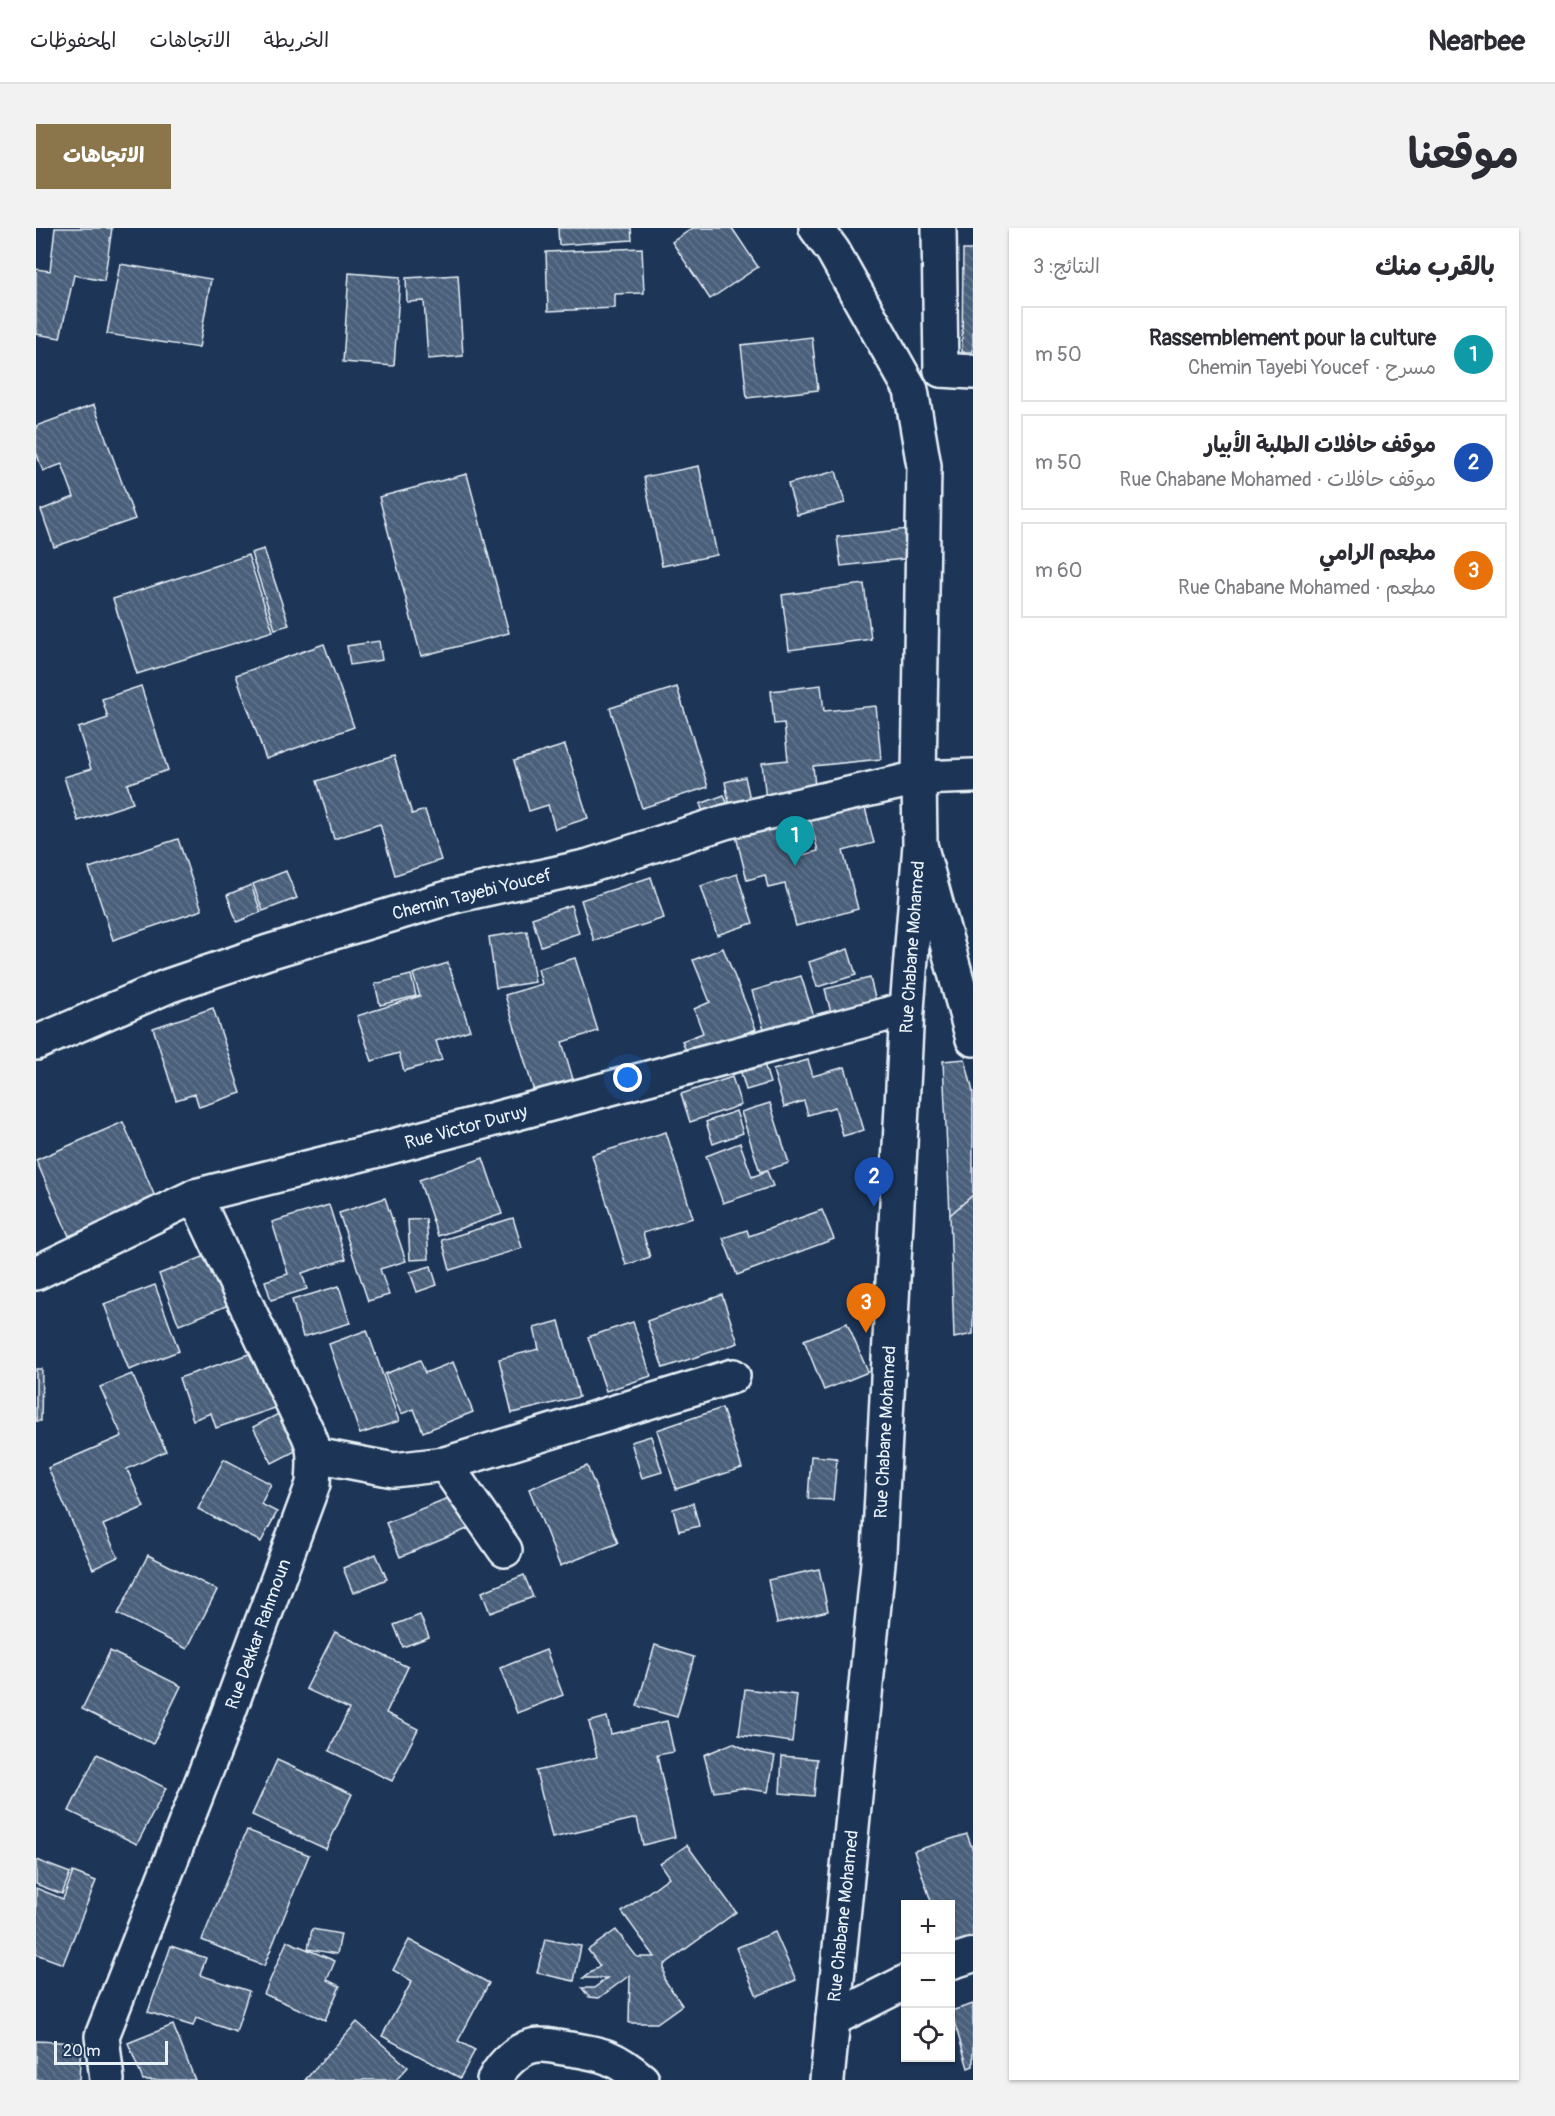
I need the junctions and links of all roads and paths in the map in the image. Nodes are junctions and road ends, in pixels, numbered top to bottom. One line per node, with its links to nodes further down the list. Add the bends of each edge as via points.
1 (816, 228): 4 (street, Rue Chabane Mohamed, via 833,251)
2 (939, 228): 3 (street)
3 (957, 371): 4 (street)
4 (911, 390): 6 (street, Rue Chabane Mohamed, via 924,466)
5 (973, 776): 6 (street, Chemin Tayebi Youcef)
6 (919, 778): 7 (street, Rue Chabane Mohamed); 10 (street, Chemin Tayebi Youcef, via 725,822 590,866 454,896 320,936 168,986)
7 (920, 844): 8 (street, Rue Chabane Mohamed); 9 (street, Rue Chabane Mohamed)
8 (907, 1009): 11 (street, Rue Victor Duruy); 20 (street, Rue Chabane Mohamed, via 879,1553)
9 (973, 1039)
10 (36, 1042)
11 (195, 1196): 12 (street, Rue Victor Duruy); 14 (street, Rue Dekkar Rahmoun)
12 (36, 1273)
13 (733, 1376): 15 (street)
14 (315, 1455): 15 (street, via 393,1470); 21 (street, Rue Dekkar Rahmoun, via 314,1484 102,2036)
15 (445, 1464): 16 (street)
16 (505, 1550)
17 (973, 1955): 18 (street)
18 (955, 1961)
19 (901, 1985): 20 (street, Rue Chabane Mohamed)
20 (833, 2019): 24 (street, Rue Chabane Mohamed)
21 (107, 2080)
22 (494, 2080): 23 (street, via 509,2061 539,2044 605,2055)
23 (642, 2080)
24 (827, 2080)

